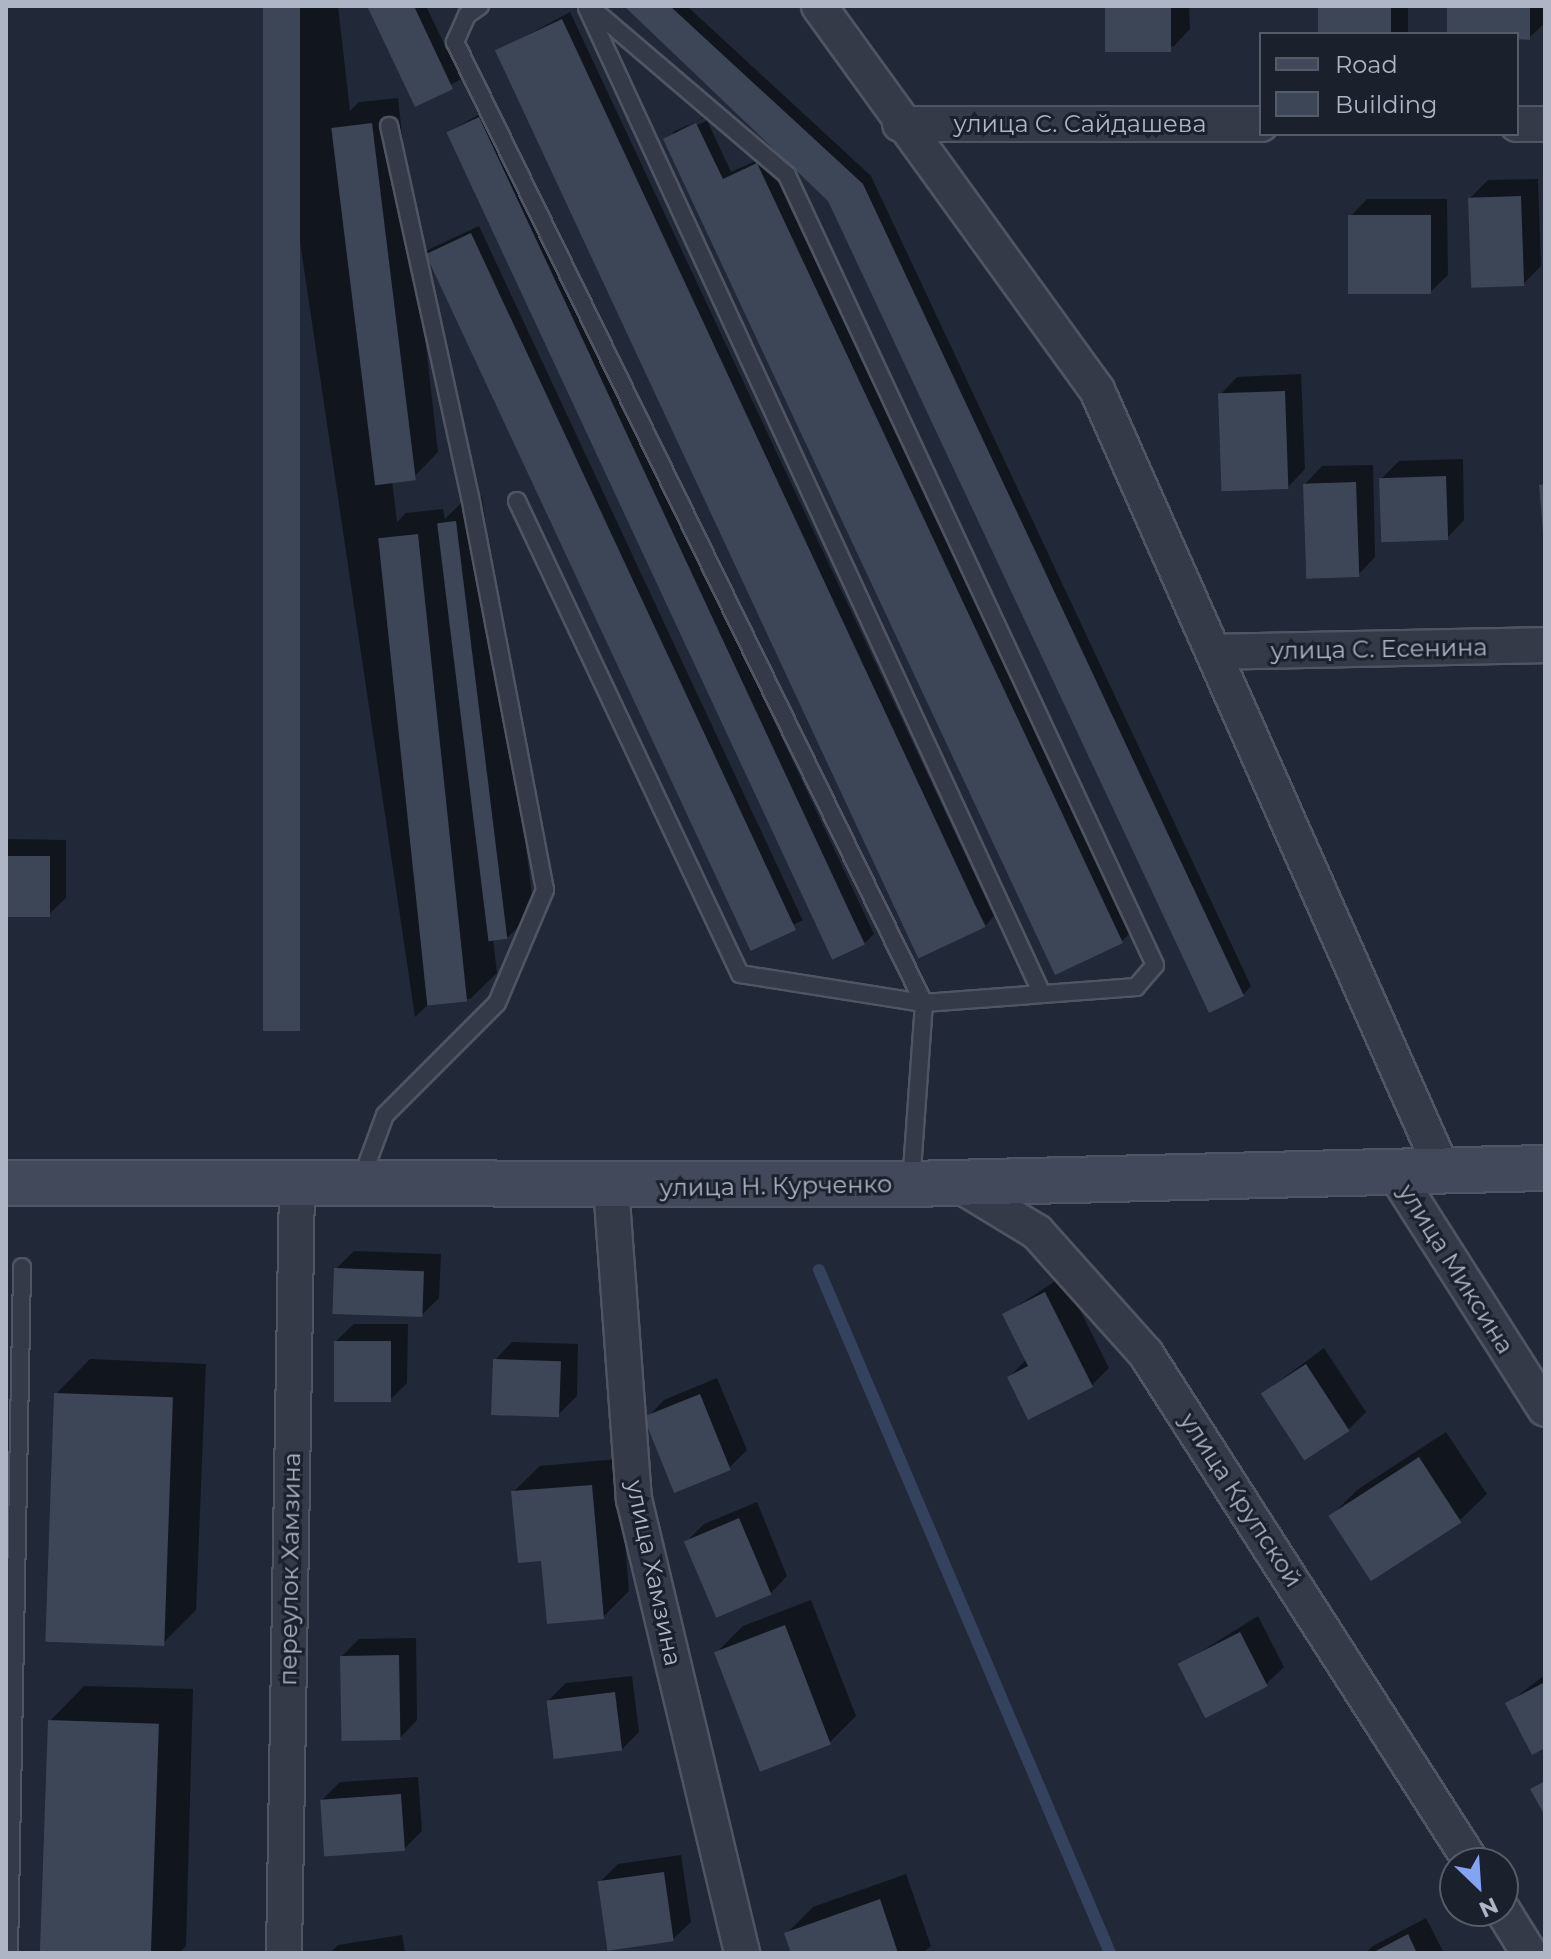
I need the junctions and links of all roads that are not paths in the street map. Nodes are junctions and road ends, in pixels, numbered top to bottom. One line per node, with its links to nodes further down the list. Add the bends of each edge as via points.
1 (480, 6): 13 (lane, via 455,42)
2 (587, 6): 12 (lane); 12 (lane, via 787,175 1155,965 1136,987)
3 (819, 6): 4 (street)
4 (900, 124): 5 (street, улица С. Сайдашева); 11 (street, via 1097,390)
5 (1259, 124)
6 (1519, 124): 7 (street)
7 (1545, 124)
8 (389, 126): 21 (lane, via 472,506 545,890 497,1003 385,1115)
9 (517, 501): 13 (lane, via 740,974)
10 (1545, 645): 11 (street, улица С. Есенина)
11 (1213, 652): 15 (street)
12 (1042, 994): 13 (lane)
13 (924, 1003): 18 (lane)
14 (1545, 1168): 15 (main road, улица Н. Курченко)
15 (1442, 1169): 16 (main road, улица Н. Курченко)
16 (1393, 1170): 19 (main road, улица Н. Курченко); 24 (street, улица Миксина)
17 (6, 1183): 20 (main road, улица Н. Курченко)
18 (911, 1184): 19 (main road, улица Н. Курченко); 22 (main road, улица Н. Курченко)
19 (958, 1184): 25 (street, улица Крупской, via 1037,1232 1146,1354)
20 (297, 1185): 21 (main road, улица Н. Курченко); 28 (street, переулок Хамзина)
21 (359, 1185): 22 (main road, улица Н. Курченко)
22 (611, 1187): 29 (street, улица Хамзина, via 634,1499)
23 (22, 1267): 27 (lane)
24 (1545, 1409)
25 (1462, 1847)
26 (1513, 1927): 30 (street)
27 (9, 1953)
28 (284, 1953)
29 (742, 1953)
30 (1529, 1953)

